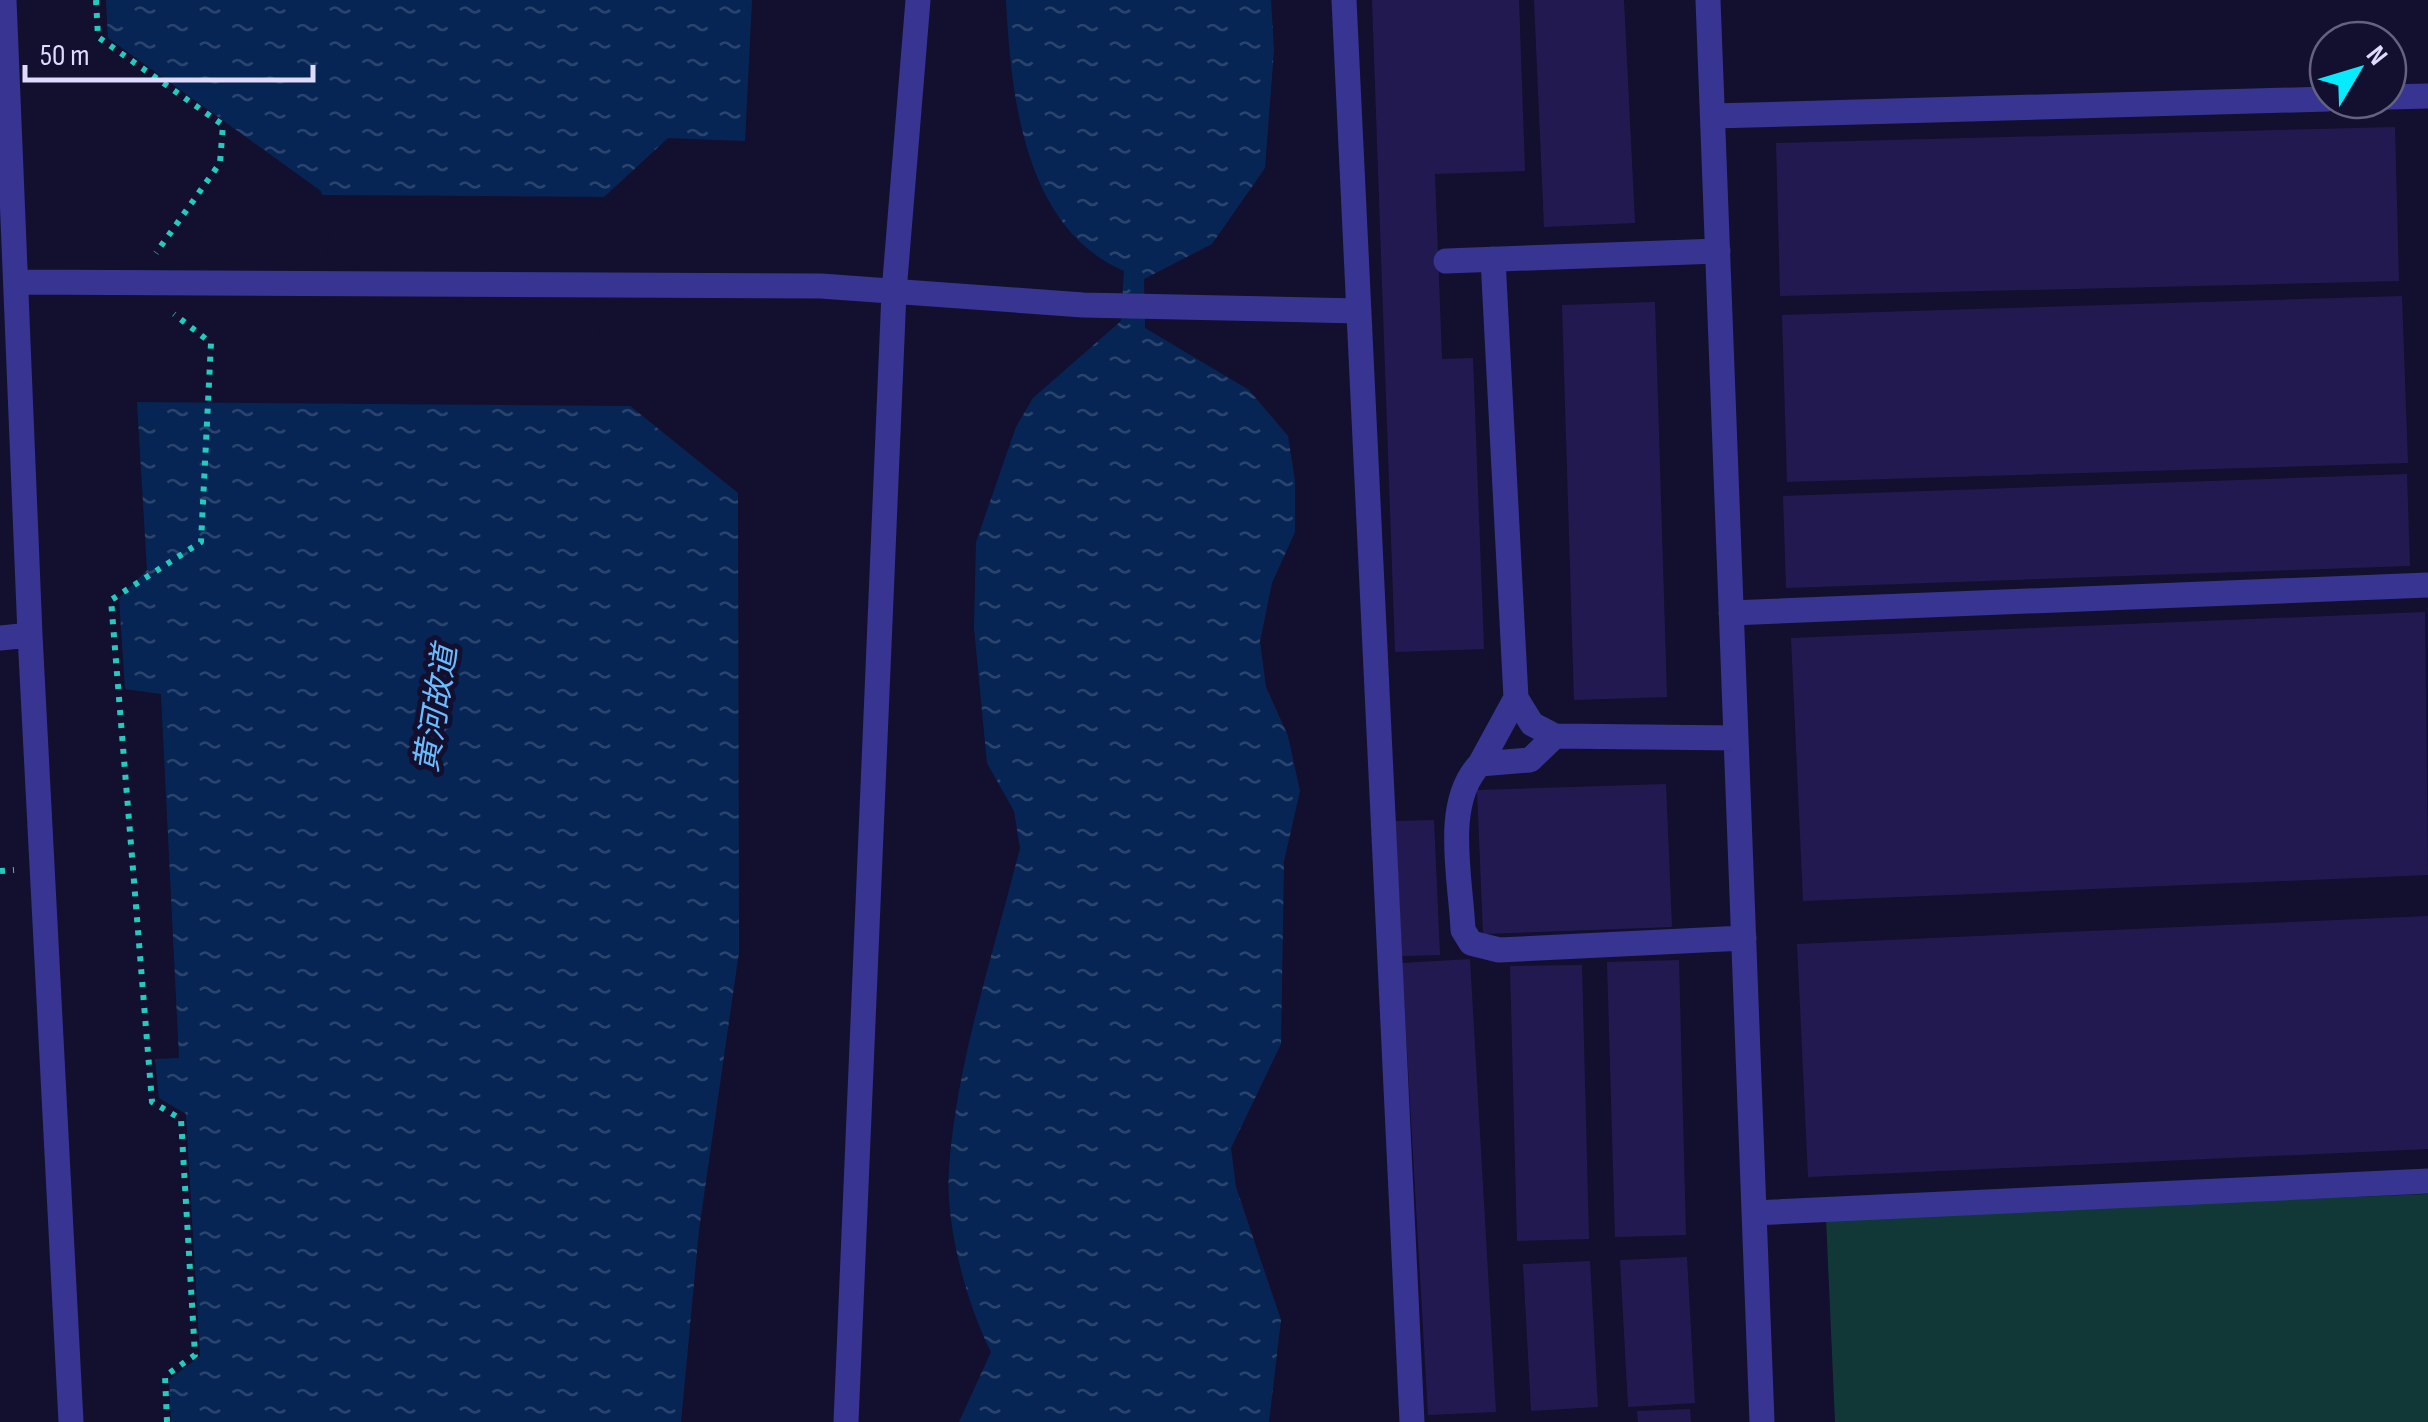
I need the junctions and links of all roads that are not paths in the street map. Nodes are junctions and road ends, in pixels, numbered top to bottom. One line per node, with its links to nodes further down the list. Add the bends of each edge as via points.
1 (4, 0): 10 (lane)
2 (918, 0): 11 (lane)
3 (1344, 0): 12 (lane)
4 (1708, 0): 6 (lane)
5 (2308, 100): 6 (lane)
6 (1712, 116): 7 (lane)
7 (1718, 251): 8 (lane); 14 (lane)
8 (1493, 259): 9 (lane); 17 (lane)
9 (1446, 260)
10 (16, 282): 11 (lane, via 821,286); 15 (lane)
11 (894, 292): 12 (lane, via 1083,305); 25 (lane)
12 (1358, 311): 26 (lane)
13 (2428, 585): 14 (lane)
14 (1731, 613): 19 (lane)
15 (30, 634): 16 (lane); 24 (lane)
16 (0, 638)
17 (1516, 698): 18 (lane, via 1532,724); 20 (lane)
18 (1555, 736): 19 (lane); 20 (lane, via 1530,760)
19 (1736, 738): 21 (lane)
20 (1480, 764): 21 (lane, via 1466,778 1458,807 1463,930 1471,943 1499,950)
21 (1744, 938): 23 (lane)
22 (2428, 1182): 23 (lane)
23 (1754, 1213): 27 (lane)
24 (71, 1422)
25 (846, 1422)
26 (1412, 1422)
27 (1762, 1422)

